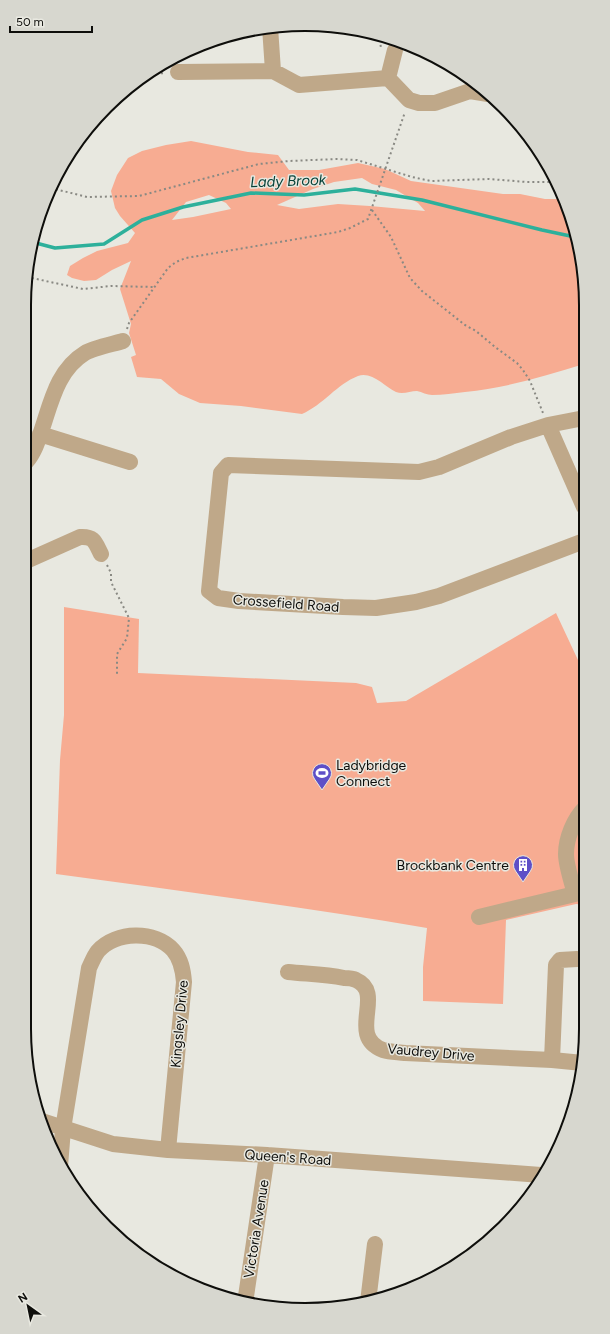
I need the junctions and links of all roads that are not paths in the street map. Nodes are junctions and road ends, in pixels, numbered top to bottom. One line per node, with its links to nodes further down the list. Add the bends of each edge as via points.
1 (270, 33): 3 (street)
2 (395, 50): 5 (street)
3 (273, 71): 4 (street); 5 (street, via 299,85)
4 (178, 72)
5 (388, 78): 6 (street, via 409,100 419,103 435,103)
6 (469, 86)
7 (123, 341): 10 (street, via 86,352 74,361 58,382)
8 (579, 419): 9 (street, Crossefield Road)
9 (548, 425): 13 (street); 14 (street, Crossefield Road, via 511,437 439,467 418,472 228,465 221,473 209,591 218,598 238,601 376,608 439,596)
10 (40, 434): 11 (street); 12 (street)
11 (31, 455)
12 (130, 462)
13 (579, 496)
14 (579, 543)
15 (101, 554): 16 (street, via 94,540 87,536)
16 (31, 559)
17 (579, 815): 18 (street, via 567,842 566,855 575,894)
18 (478, 917)
19 (577, 959): 21 (street, via 560,960 556,965)
20 (288, 972): 21 (street, Vaudrey Drive, via 356,980 365,987 369,1001 366,1035 373,1045 384,1050)
21 (552, 1060): 22 (street, Vaudrey Drive)
22 (577, 1062)
23 (48, 1123): 24 (street, Queen's Road)
24 (63, 1128): 25 (street, Queen's Road, via 113,1144); 25 (street, Kingsley Drive, via 89,968 97,952 111,941 126,936 145,936 160,941 173,950 182,964 184,982); 26 (street, Kingsley Drive)
25 (168, 1150): 27 (street, Queen's Road)
26 (61, 1154)
27 (267, 1155): 28 (street, Queen's Road); 30 (street, Victoria Avenue)
28 (537, 1175)
29 (375, 1244): 31 (street)
30 (244, 1296)
31 (369, 1296)

